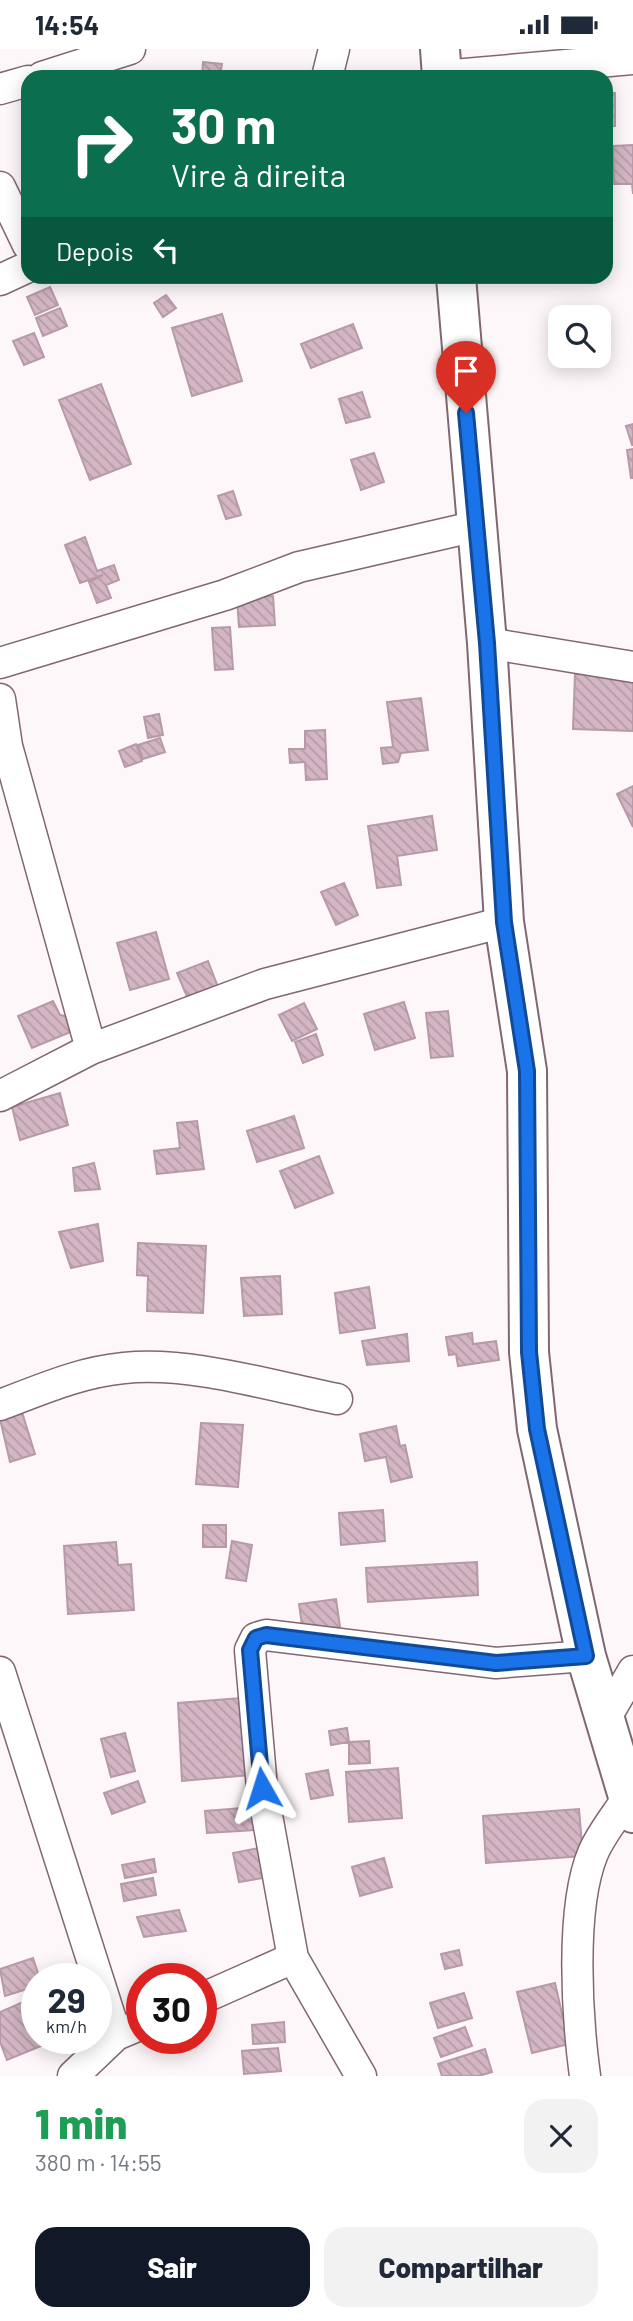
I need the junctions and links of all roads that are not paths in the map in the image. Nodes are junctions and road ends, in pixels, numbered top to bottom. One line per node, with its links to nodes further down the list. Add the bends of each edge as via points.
1 (130, 49): 5 (street)
2 (334, 49): 6 (street)
3 (633, 59): 4 (street)
4 (438, 62)
5 (64, 70)
6 (329, 70)
7 (21, 83): 8 (street)
8 (0, 89)
9 (0, 187): 10 (street)
10 (21, 230)
11 (21, 270): 12 (street)
12 (0, 280)
13 (457, 284): 14 (main road)
14 (477, 526): 15 (main road); 16 (street, via 299,567 225,595)
15 (487, 643): 17 (street); 20 (main road)
16 (0, 663)
17 (633, 667)
18 (0, 699): 19 (street)
19 (3, 747): 21 (street)
20 (504, 922): 21 (street, via 293,976); 25 (main road, via 527,1071 529,1352 537,1429)
21 (91, 1049): 22 (street)
22 (0, 1095)
23 (337, 1399): 24 (street, via 177,1368 124,1368 77,1376)
24 (0, 1405)
25 (586, 1656): 28 (main road); 30 (street, via 496,1663 266,1635 256,1638 250,1650 262,1788)
26 (633, 1671): 28 (street)
27 (0, 1672): 32 (street)
28 (605, 1719): 29 (main road)
29 (630, 1806): 36 (street, via 593,1852 584,1881 579,2034)
30 (293, 1958): 31 (street); 35 (street)
31 (217, 1992)
32 (126, 2022)
33 (126, 2032): 34 (street)
34 (73, 2076)
35 (361, 2076)
36 (585, 2076)

